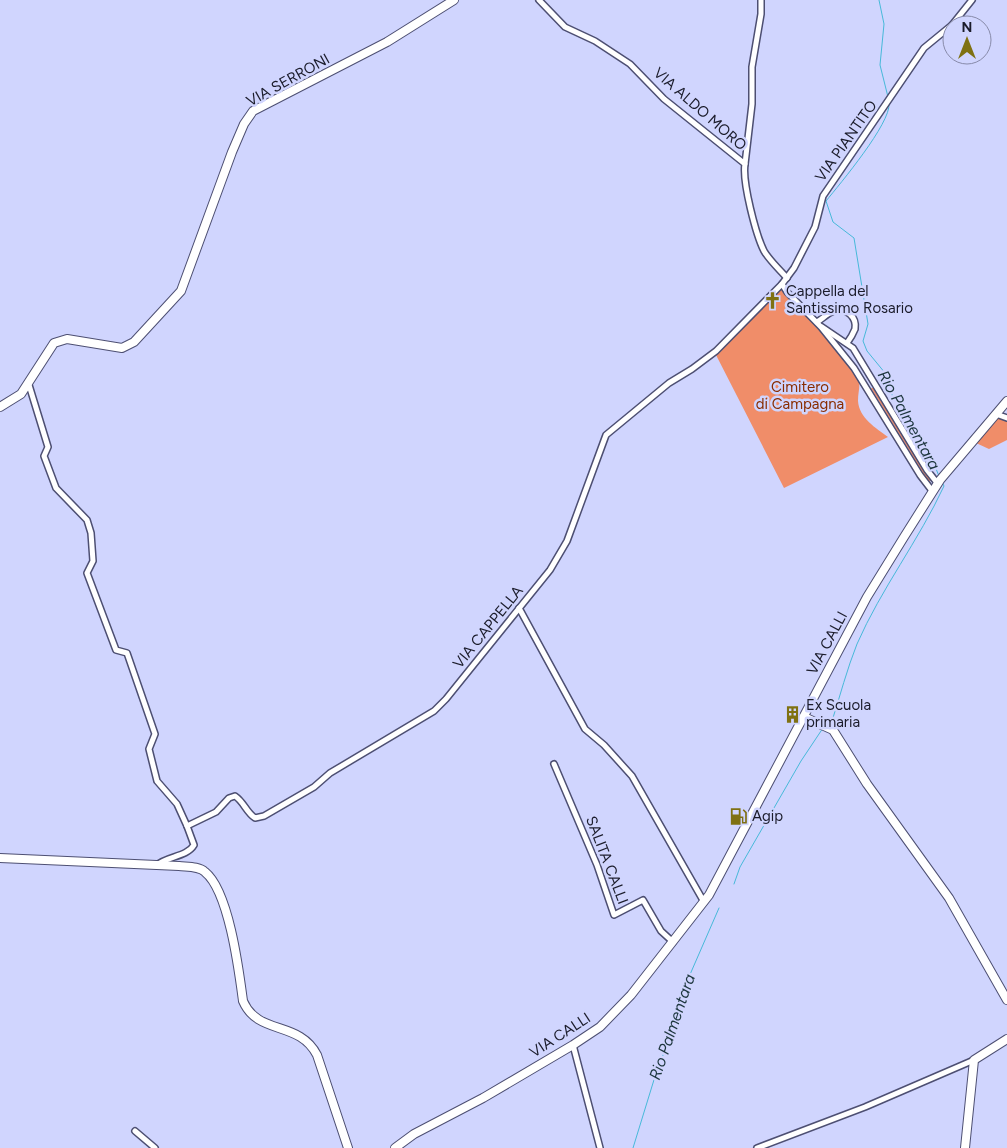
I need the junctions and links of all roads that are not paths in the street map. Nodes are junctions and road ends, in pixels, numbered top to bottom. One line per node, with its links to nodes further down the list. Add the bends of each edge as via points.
1 (454, 0): 13 (street, VIA SERRONI, via 387,42 253,111 235,146 181,291 134,342 122,348 68,339 54,343)
2 (539, 0): 7 (street, VIA ALDO MORO, via 566,27 630,64 664,98)
3 (760, 0): 7 (street)
4 (972, 0): 5 (street, VIA PIANTITO)
5 (960, 15)
6 (942, 33): 8 (street, VIA PIANTITO, via 924,48 823,196 815,227)
7 (745, 164): 8 (street, VIA ALDO MORO, via 748,195 761,244)
8 (787, 278): 9 (street, VIA PIANTITO)
9 (782, 284): 10 (street); 20 (street, VIA CAPPELLA, via 716,351 606,435 567,541 550,570)
10 (817, 322): 11 (street); 12 (street, via 834,311 849,313 855,327)
11 (822, 327): 12 (street); 19 (street, via 862,380)
12 (847, 343): 18 (street, via 927,470)
13 (29, 385): 15 (street, VIA SERRONI, via 22,394); 23 (street, via 48,446 44,456 56,488 87,520 93,561 86,573 116,650 127,653 137,677 155,734 149,749 157,781 177,804)
14 (1007, 402): 16 (street, VIA CALLI)
15 (0, 407)
16 (996, 414): 17 (street); 18 (street, VIA CALLI)
17 (1007, 418)
18 (939, 482): 19 (street, VIA CALLI)
19 (933, 492): 21 (street, VIA CALLI, via 867,597)
20 (519, 608): 23 (street, VIA CAPPELLA, via 434,711 330,772 314,787 264,816 255,818 235,796 216,812); 26 (street, via 584,729 604,745 632,776)
21 (804, 716): 26 (street, VIA CALLI); 28 (street, via 833,730 948,898)
22 (554, 764): 27 (street, SALITA CALLI, via 597,865 614,915 642,900 661,931)
23 (188, 826): 25 (street, via 194,845 192,849 164,858)
24 (0, 858): 25 (street)
25 (157, 866): 34 (street, via 198,868 212,880 234,938 247,1010 260,1021 311,1042)
26 (704, 903): 27 (street, VIA CALLI)
27 (673, 942): 30 (street, VIA CALLI, via 618,1011)
28 (1007, 1000)
29 (1007, 1039): 31 (street)
30 (573, 1045): 35 (street, VIA CALLI, via 484,1098 414,1134); 36 (street)
31 (974, 1060): 37 (street); 38 (street)
32 (135, 1131): 33 (street)
33 (155, 1148)
34 (348, 1148)
35 (395, 1148)
36 (600, 1148)
37 (757, 1148)
38 (965, 1148)

